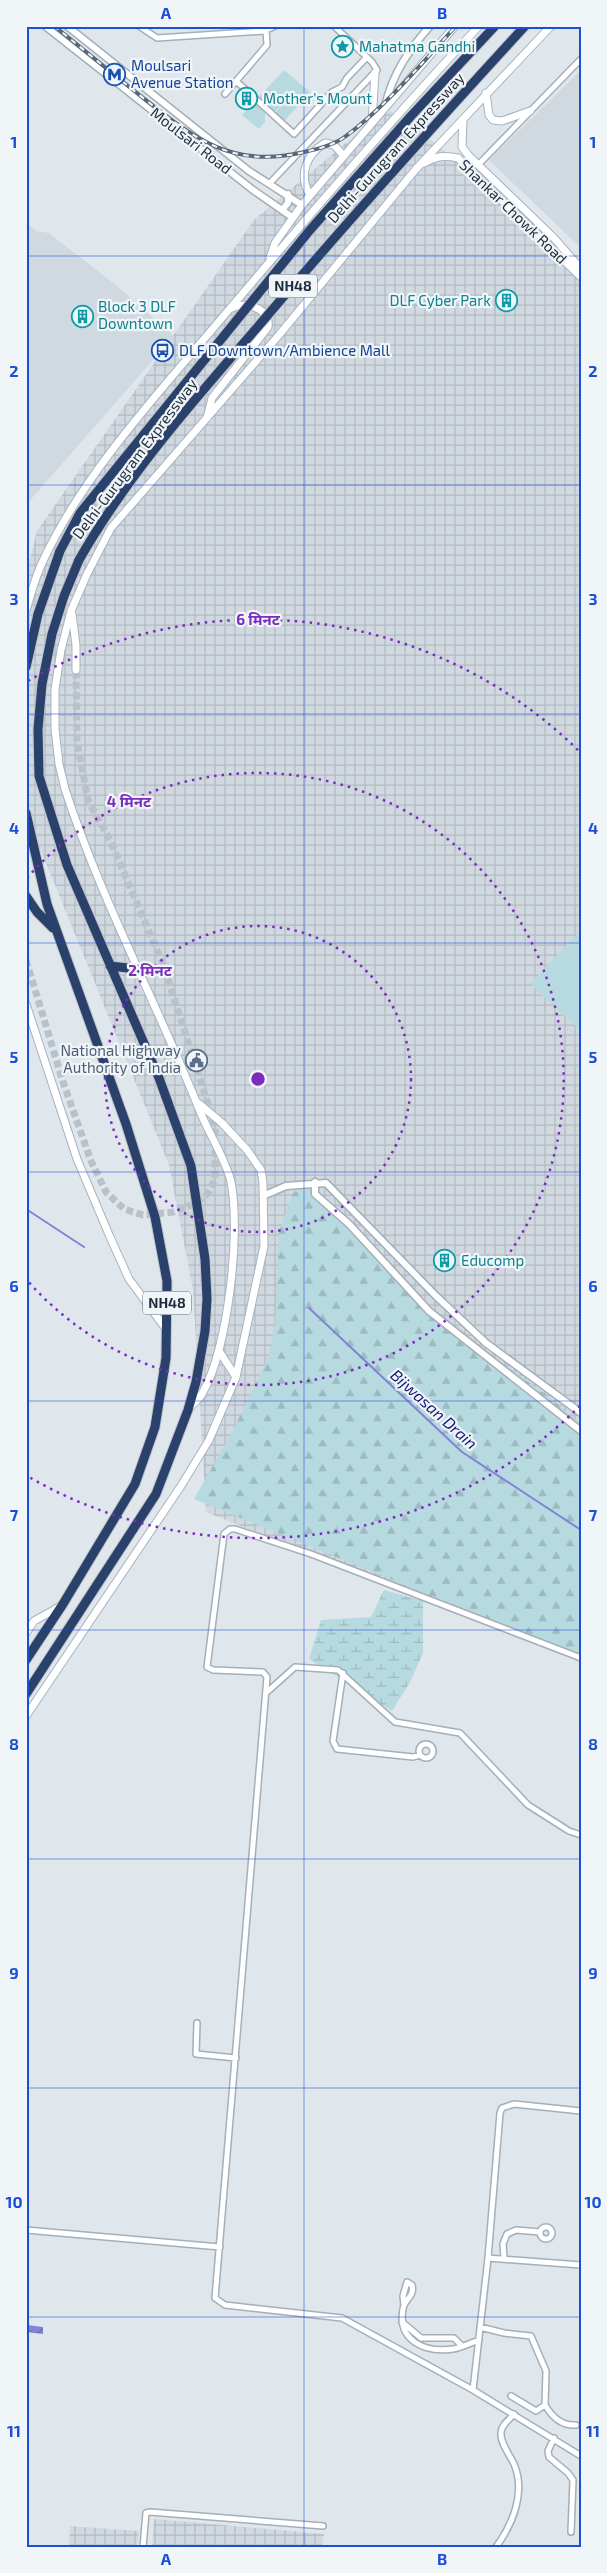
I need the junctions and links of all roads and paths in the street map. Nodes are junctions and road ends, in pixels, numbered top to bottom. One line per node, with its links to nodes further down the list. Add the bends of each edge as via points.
1 (45, 26): 30 (street, Moulsari Road)
2 (67, 26): 26 (street, Moulsari Road, via 249,171)
3 (139, 26): 12 (street, via 157,38)
4 (276, 26): 12 (street)
5 (334, 26): 13 (street)
6 (430, 26): 19 (street, via 414,44 391,83)
7 (455, 26): 19 (main road)
8 (479, 26): 32 (main road)
9 (495, 26): 39 (highway, Delhi-Gurugram Expressway / NH48, bridge, via 310,230 80,513 60,550 38,614)
10 (525, 26): 44 (highway, Delhi-Gurugram Expressway / NH48, bridge, via 396,165 189,406 97,528 79,560 52,634 42,684 38,728 39,776 67,865)
11 (551, 26): 18 (main road)
12 (266, 30): 16 (street, via 267,44)
13 (367, 58): 15 (street, via 377,67); 16 (street, via 346,78 342,88 332,92 294,134)
14 (581, 59): 20 (street)
15 (375, 73): 22 (main road); 26 (street)
16 (236, 81): 17 (street)
17 (225, 94)
18 (486, 94): 20 (main road, via 493,120 502,121); 21 (main road)
19 (386, 106): 22 (main road)
20 (530, 111): 24 (street)
21 (464, 119): 24 (main road, Shankar Chowk Road, via 462,147); 25 (main road)
22 (372, 121): 23 (main road)
23 (343, 155): 28 (main road); 28 (main road, via 334,145 325,143 312,153 304,178)
24 (478, 165): 33 (main road, Shankar Chowk Road, via 554,238)
25 (416, 169): 34 (main road, Shankar Chowk Road, via 433,158 458,158); 36 (main road)
26 (270, 184): 27 (street, Moulsari Road)
27 (288, 194): 29 (street, Moulsari Road); 30 (street, via 288,203)
28 (310, 196): 29 (main road)
29 (302, 205): 31 (main road)
30 (282, 210): 31 (street, Moulsari Road)
31 (292, 217): 32 (main road, via 276,243)
32 (269, 263): 35 (main road)
33 (581, 269)
34 (581, 277)
35 (229, 310): 36 (main road, via 242,304 251,305 269,323 262,337 212,398); 37 (main road, via 134,423 75,503 40,566)
36 (207, 419): 38 (main road, via 111,528)
37 (26, 610)
38 (71, 611): 40 (main road); 45 (main road, via 57,679 59,764 72,813)
39 (26, 667)
40 (76, 670)
41 (26, 813): 43 (highway, NH48)
42 (26, 896): 43 (highway)
43 (55, 930): 50 (highway, NH48, via 111,1081 154,1217 167,1281)
44 (110, 966): 45 (highway); 53 (highway, Delhi-Gurugram Expressway / NH48, via 159,1078 191,1166 205,1259 207,1299 196,1382)
45 (137, 969): 47 (main road)
46 (26, 1004): 50 (main road, via 77,1159 110,1237 129,1279)
47 (195, 1101): 49 (main road, via 222,1123 261,1170); 51 (main road, via 231,1181 234,1220 228,1315)
48 (315, 1182): 49 (street, via 286,1186); 54 (street, via 326,1183 436,1296 486,1342); 55 (street, via 313,1190 319,1199 349,1224 429,1311)
49 (265, 1195): 52 (main road, via 261,1255)
50 (166, 1328): 56 (highway, NH48, via 166,1358 155,1427 135,1484)
51 (219, 1351): 52 (main road); 53 (main road, via 203,1394)
52 (236, 1376): 63 (main road, via 209,1440 181,1486)
53 (188, 1410): 62 (highway, Delhi-Gurugram Expressway / NH48, via 156,1494)
54 (581, 1413)
55 (581, 1431)
56 (63, 1604): 57 (main road, via 34,1621); 59 (highway, NH48)
57 (26, 1633)
58 (581, 1658): 61 (street, via 311,1554 230,1529 224,1534 206,1663 213,1670 265,1674)
59 (26, 1660)
60 (343, 1673): 61 (street, via 331,1668 295,1667); 64 (street, via 333,1741 338,1748 413,1757); 65 (street, via 395,1722 460,1733 528,1805)
61 (266, 1693): 67 (street)
62 (26, 1694)
63 (26, 1716)
64 (420, 1755)
65 (581, 1836)
66 (197, 2023): 67 (street, via 196,2054)
67 (236, 2058): 71 (street)
68 (581, 2111): 72 (street, via 514,2104 502,2108)
69 (26, 2230): 71 (street)
70 (540, 2232): 73 (street, via 516,2230 507,2234 503,2244)
71 (220, 2247): 80 (street, via 215,2292 224,2305 342,2318)
72 (488, 2258): 73 (street); 77 (street)
73 (504, 2258): 74 (street)
74 (580, 2263)
75 (404, 2305): 76 (street)
76 (402, 2322): 79 (street, via 421,2338 454,2338); 79 (street, via 405,2334 423,2346 440,2349)
77 (480, 2327): 78 (street); 82 (street, via 530,2336 534,2340 546,2375)
78 (479, 2340): 79 (street); 80 (street)
79 (462, 2346)
80 (472, 2390): 83 (street)
81 (511, 2396): 82 (street, via 536,2411)
82 (544, 2405): 84 (street, via 557,2420)
83 (514, 2414): 85 (street); 90 (street, via 502,2428 501,2437 515,2465 517,2500 512,2522)
84 (576, 2425)
85 (554, 2438): 86 (street); 88 (street, via 548,2450 549,2457 573,2480)
86 (581, 2456)
87 (323, 2526): 89 (street, via 150,2512 145,2518)
88 (571, 2532)
89 (143, 2547)
90 (496, 2547)

